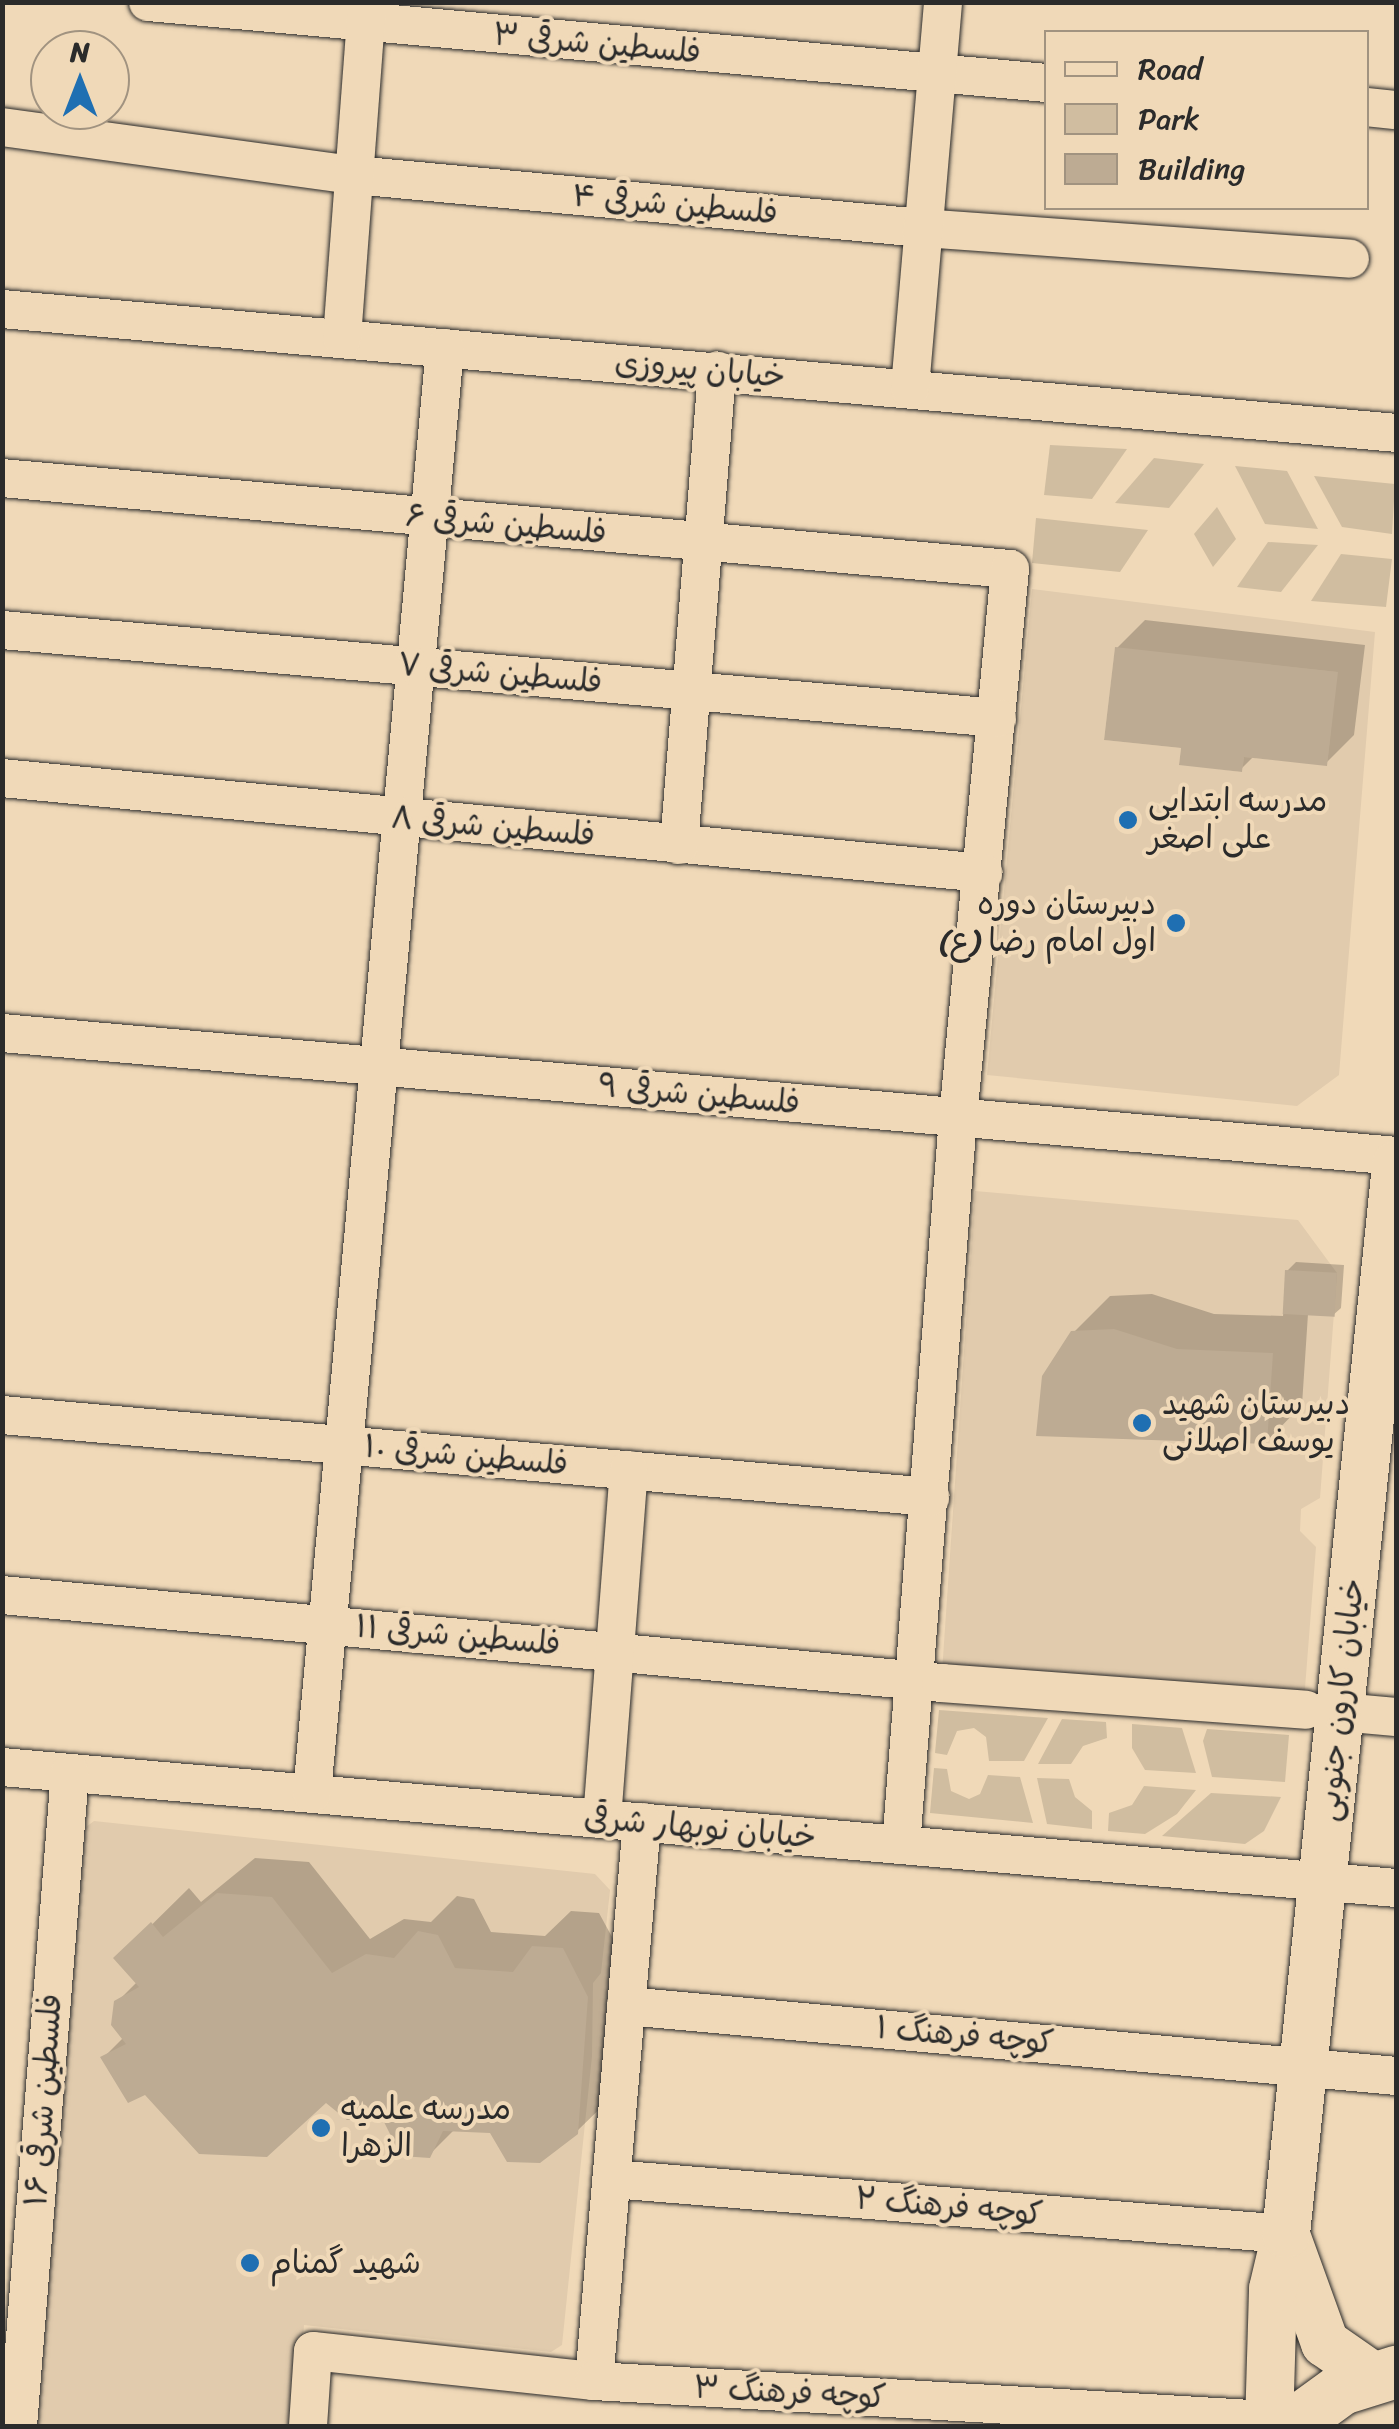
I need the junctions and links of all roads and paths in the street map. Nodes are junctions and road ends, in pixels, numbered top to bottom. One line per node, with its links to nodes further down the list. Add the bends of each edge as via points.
1 (148, 2): 3 (street, فلسطین شرقی ۳)
2 (942, 2): 4 (street)
3 (366, 13): 4 (street, فلسطین شرقی ۳); 9 (street)
4 (936, 75): 5 (street, فلسطین شرقی ۳); 10 (street)
5 (1044, 83)
6 (1369, 108): 7 (street)
7 (1396, 110)
8 (2, 126): 9 (street, فلسطین شرقی ۴)
9 (354, 175): 10 (street, فلسطین شرقی ۴); 13 (street)
10 (922, 228): 11 (street, فلسطین شرقی ۴); 16 (street)
11 (1350, 259)
12 (2, 309): 13 (street, خیابان پیروزی)
13 (342, 338): 14 (street, خیابان پیروزی)
14 (446, 348): 15 (street, خیابان پیروزی); 19 (street)
15 (718, 371): 16 (street, خیابان پیروزی); 20 (street)
16 (910, 388): 17 (street, خیابان پیروزی)
17 (1396, 433)
18 (2, 478): 19 (street, فلسطین شرقی ۶)
19 (430, 518): 20 (street, فلسطین شرقی ۶); 22 (street)
20 (708, 543): 23 (street); 24 (street, فلسطین شرقی ۶, via 1010,569)
21 (2, 630): 22 (street, فلسطین شرقی ۷)
22 (416, 666): 23 (street, فلسطین شرقی ۷); 26 (street)
23 (694, 691): 24 (street, فلسطین شرقی ۷); 27 (street)
24 (997, 718): 28 (street)
25 (2, 778): 26 (street, فلسطین شرقی ۸)
26 (402, 819): 27 (street, فلسطین شرقی ۸); 30 (street)
27 (679, 844): 28 (street, فلسطین شرقی ۸)
28 (984, 873): 31 (street)
29 (2, 1033): 30 (street, فلسطین شرقی ۹)
30 (379, 1067): 31 (street, فلسطین شرقی ۹); 35 (street)
31 (958, 1118): 32 (street, فلسطین شرقی ۹); 38 (street)
32 (1396, 1156)
33 (1396, 1165): 36 (street, خیابان کارون جنوبی)
34 (2, 1415): 35 (street, فلسطین شرقی ۱۰)
35 (344, 1445): 37 (street, فلسطین شرقی ۱۰); 40 (street)
36 (1382, 1447): 43 (street, خیابان کارون جنوبی)
37 (629, 1470): 38 (street, فلسطین شرقی ۱۰); 41 (street)
38 (930, 1497): 42 (street)
39 (2, 1595): 40 (street, فلسطین شرقی ۱۱)
40 (328, 1624): 41 (street, فلسطین شرقی ۱۱); 47 (street)
41 (615, 1650): 42 (street, فلسطین شرقی ۱۱); 48 (street)
42 (914, 1676): 43 (street, فلسطین شرقی ۱۱); 50 (street)
43 (1323, 1711): 44 (street, فلسطین شرقی ۱۱); 51 (street, خیابان کارون جنوبی)
44 (1396, 1716)
45 (2, 1767): 46 (street, خیابان نوبهار شرقی)
46 (70, 1773): 47 (street, خیابان نوبهار شرقی); 61 (street, فلسطین شرقی ۱۶)
47 (312, 1794): 48 (street, خیابان نوبهار شرقی)
48 (602, 1819): 49 (street, خیابان نوبهار شرقی)
49 (642, 1822): 50 (street, خیابان نوبهار شرقی); 53 (street)
50 (901, 1845): 51 (street, خیابان نوبهار شرقی)
51 (1322, 1882): 52 (street, خیابان نوبهار شرقی); 54 (street, خیابان کارون جنوبی)
52 (1396, 1888)
53 (626, 2006): 54 (street, کوچه فرهنگ ۱); 56 (street)
54 (1303, 2068): 55 (street, کوچه فرهنگ ۱); 57 (street, خیابان کارون جنوبی)
55 (1396, 2076)
56 (612, 2179): 57 (street, کوچه فرهنگ ۲); 59 (street)
57 (1286, 2234): 58 (street, خیابان کارون جنوبی, via 1325,2343); 60 (street, خیابان کارون جنوبی, via 1273,2288)
58 (1385, 2374): 60 (main road)
59 (594, 2382): 60 (street, کوچه فرهنگ ۳); 62 (street, کوچه فرهنگ ۳, via 313,2351)
60 (1276, 2424)
61 (18, 2426)
62 (308, 2426)

